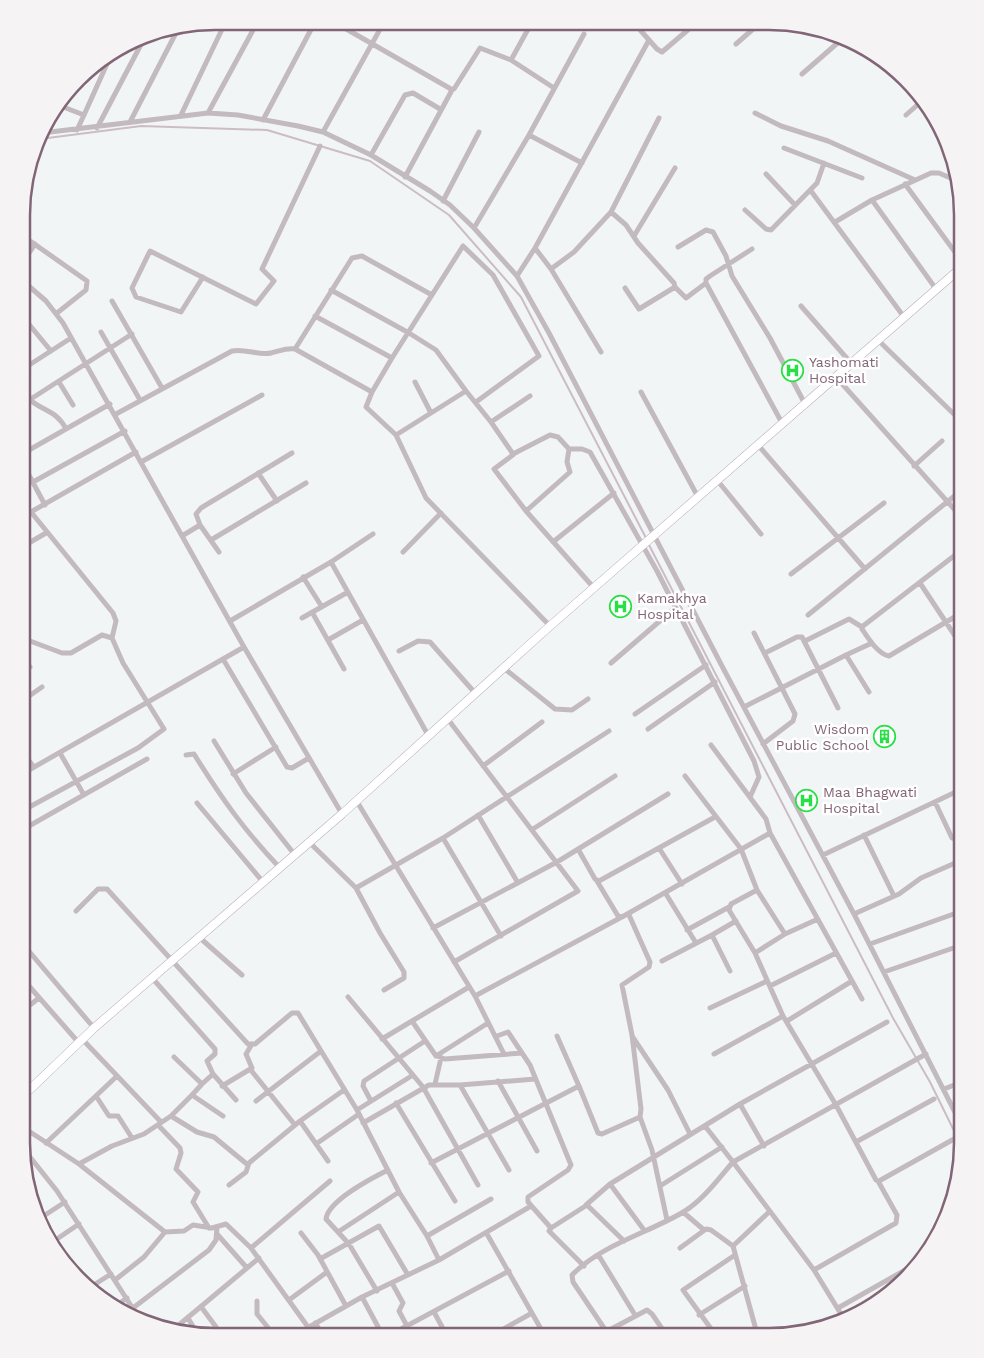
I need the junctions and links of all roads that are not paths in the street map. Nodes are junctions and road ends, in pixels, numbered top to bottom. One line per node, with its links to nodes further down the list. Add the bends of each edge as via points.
1 (222, 30): 28 (street)
2 (253, 30): 25 (street)
3 (311, 30): 31 (street)
4 (349, 30): 13 (street)
5 (378, 30): 13 (street)
6 (528, 30): 17 (street)
7 (640, 30): 12 (street)
8 (688, 30): 12 (street, via 665,51 660,51)
9 (752, 30): 15 (street)
10 (584, 34): 20 (street)
11 (175, 35): 32 (street)
12 (648, 40): 42 (street)
13 (372, 42): 21 (street); 36 (street)
14 (837, 43): 19 (street)
15 (736, 44)
16 (136, 48): 33 (street)
17 (512, 60): 20 (street); 21 (street, via 478,48)
18 (108, 64): 27 (street)
19 (802, 74)
20 (554, 88): 38 (street)
21 (452, 90): 24 (street)
22 (918, 105): 29 (street)
23 (64, 107): 27 (street)
24 (440, 109): 41 (street, via 413,92 405,95); 46 (street)
25 (208, 113): 28 (street); 31 (street)
26 (755, 113): 49 (street)
27 (84, 115): 34 (street)
28 (181, 115): 32 (street)
29 (906, 115)
30 (659, 118): 56 (street)
31 (263, 120): 36 (street)
32 (130, 122): 33 (street)
33 (97, 128): 34 (street)
34 (77, 130): 35 (street)
35 (49, 132)
36 (323, 132): 41 (street)
37 (480, 132): 53 (street)
38 (529, 135): 42 (street); 58 (street)
39 (320, 146): 71 (street, via 262,269 274,281 256,304)
40 (784, 148): 43 (street)
41 (371, 155): 46 (street)
42 (582, 163): 63 (street)
43 (824, 163): 47 (street); 51 (street, via 821,178)
44 (675, 168): 59 (street)
45 (766, 174): 54 (street)
46 (406, 177): 53 (street)
47 (862, 178)
48 (950, 178): 49 (street, via 935,172)
49 (915, 180): 50 (street)
50 (905, 184): 52 (street); 66 (street)
51 (810, 191): 54 (street); 57 (street)
52 (872, 200): 57 (street); 76 (street)
53 (443, 201): 58 (street)
54 (795, 205): 55 (street, via 769,231)
55 (745, 210)
56 (611, 212): 59 (street); 68 (street, via 574,252)
57 (835, 222): 83 (street)
58 (474, 228): 70 (street)
59 (634, 236): 73 (street)
60 (30, 241): 61 (street)
61 (35, 244): 65 (street); 81 (street, via 87,281 86,290)
62 (678, 247): 67 (street, via 710,230)
63 (535, 248): 68 (street); 70 (street)
64 (752, 249): 67 (street)
65 (30, 252)
66 (954, 252)
67 (728, 265): 72 (street, via 706,279); 111 (street)
68 (551, 269): 93 (street)
69 (954, 273): 76 (main road)
70 (517, 276): 153 (street)
71 (203, 278): 71 (street, via 150,251 132,288 136,296 181,312)
72 (706, 283): 73 (street, via 686,298); 117 (street)
73 (675, 287): 75 (street, via 639,309)
74 (30, 288): 81 (street)
75 (625, 288)
76 (936, 289): 83 (main road)
77 (331, 290): 78 (street, via 352,258 362,256); 82 (street); 86 (street)
78 (432, 295): 86 (street); 109 (street, via 463,246 493,275 539,356)
79 (112, 301): 87 (street)
80 (801, 306): 95 (street)
81 (57, 313): 88 (street)
82 (315, 316): 91 (street); 94 (street)
83 (904, 316): 89 (main road)
84 (30, 326): 92 (street)
85 (101, 332): 90 (street)
86 (409, 332): 94 (street); 102 (street, via 436,350)
87 (132, 334): 90 (street); 101 (street)
88 (71, 338): 92 (street); 97 (street)
89 (878, 340): 95 (main road); 115 (street)
90 (110, 348): 97 (street); 108 (street)
91 (295, 349): 101 (street, via 281,349 271,354 239,349 232,351); 103 (street)
92 (50, 351): 96 (street)
93 (601, 352)
94 (392, 358): 103 (street)
95 (851, 363): 98 (main road)
96 (30, 364)
97 (85, 365): 99 (street); 110 (street)
98 (836, 377): 111 (main road); 129 (street)
99 (59, 382): 107 (street); 112 (street)
100 (415, 382): 113 (street)
101 (162, 388): 108 (street)
102 (466, 391): 109 (street); 113 (street)
103 (372, 392): 120 (street, via 366,407)
104 (641, 392): 136 (street)
105 (262, 395): 128 (street)
106 (530, 396): 116 (street)
107 (30, 400): 118 (street, via 60,417)
108 (140, 400): 114 (street)
109 (476, 402): 116 (street)
110 (110, 404): 114 (street); 118 (street)
111 (805, 404): 117 (main road)
112 (73, 405)
113 (431, 413): 120 (street)
114 (116, 414): 119 (street)
115 (954, 414)
116 (491, 422): 127 (street)
117 (782, 424): 122 (main road)
118 (66, 429): 123 (street)
119 (124, 431): 125 (street); 133 (street)
120 (396, 435): 145 (street, via 422,490)
121 (942, 441): 129 (street)
122 (758, 445): 132 (main road); 151 (street)
123 (30, 449)
124 (569, 449): 127 (street, via 558,437 550,435); 135 (street, via 590,452); 143 (street, via 570,472)
125 (136, 452): 128 (street); 141 (street)
126 (292, 453): 130 (street)
127 (514, 454): 143 (street, via 494,469)
128 (141, 462): 150 (street)
129 (914, 466): 139 (street)
130 (258, 474): 138 (street); 146 (street, via 201,508 196,514)
131 (30, 478): 133 (street)
132 (717, 480): 136 (main road); 149 (street)
133 (33, 482): 141 (street)
134 (306, 483): 138 (street)
135 (614, 493): 153 (street); 155 (street)
136 (698, 496): 153 (main road)
137 (954, 496): 139 (street)
138 (277, 501): 152 (street)
139 (947, 502): 142 (street); 160 (street)
140 (884, 503): 151 (street)
141 (45, 505): 144 (street)
142 (954, 509)
143 (526, 511): 155 (street)
144 (31, 512): 147 (street)
145 (441, 513): 157 (street); 175 (street)
146 (200, 526): 150 (street); 152 (street)
147 (46, 533): 154 (street); 179 (street, via 113,613 116,621)
148 (373, 534): 159 (street)
149 (761, 534)
150 (182, 536): 173 (street)
151 (838, 537): 160 (street); 161 (street)
152 (211, 540): 156 (street)
153 (648, 541): 164 (main road); 167 (street); 202 (street)
154 (30, 542)
155 (553, 542): 164 (street)
156 (219, 552)
157 (403, 552)
158 (954, 556): 163 (street)
159 (331, 562): 162 (street); 165 (street)
160 (865, 569): 169 (street)
161 (791, 574)
162 (304, 577): 166 (street); 173 (street)
163 (920, 583): 174 (street); 176 (street)
164 (594, 588): 175 (main road)
165 (348, 592): 166 (street); 172 (street)
166 (322, 607): 168 (street)
167 (675, 608): 189 (street); 190 (street)
168 (312, 612): 171 (street); 180 (street)
169 (808, 615)
170 (954, 617): 174 (street)
171 (302, 618)
172 (363, 620): 180 (street); 209 (street)
173 (230, 621): 184 (street)
174 (947, 622): 178 (street); 183 (street, via 889,656)
175 (550, 626): 193 (main road)
176 (862, 628): 182 (street, via 849,618); 183 (street)
177 (754, 633): 186 (street)
178 (954, 634)
179 (112, 638): 181 (street, via 102,635 71,653 62,653); 201 (street)
180 (328, 640): 192 (street)
181 (30, 641)
182 (805, 641): 186 (street, via 797,637); 191 (street)
183 (872, 642): 187 (street)
184 (244, 647): 188 (street); 216 (street)
185 (399, 651): 198 (street, via 418,641 430,642)
186 (765, 653): 196 (street)
187 (846, 655): 191 (street); 197 (street)
188 (223, 659): 201 (street); 213 (street)
189 (611, 663)
190 (706, 665): 194 (street); 204 (street)
191 (818, 668): 196 (street); 203 (street)
192 (344, 669)
193 (505, 669): 198 (main road); 200 (street, via 555,709 572,710)
194 (715, 682): 207 (street); 230 (street, via 758,770 759,782)
195 (42, 687): 199 (street)
196 (781, 688): 202 (street); 211 (street, via 796,714)
197 (869, 692)
198 (475, 693): 205 (main road)
199 (30, 695)
200 (588, 699)
201 (147, 703): 214 (street); 225 (street, via 163,731 138,748)
202 (744, 706): 211 (street)
203 (838, 708)
204 (635, 714)
205 (448, 718): 209 (main road); 219 (street)
206 (542, 722): 219 (street)
207 (648, 729)
208 (609, 731): 229 (street)
209 (428, 736): 231 (main road)
210 (214, 741): 222 (street)
211 (763, 744): 249 (street)
212 (711, 745): 230 (street)
213 (276, 747): 216 (street, via 290,768); 222 (street)
214 (60, 753): 220 (street); 225 (street)
215 (186, 755): 253 (street, via 194,754 227,806)
216 (309, 758): 235 (street)
217 (147, 759): 228 (street)
218 (30, 762): 220 (street)
219 (483, 766): 229 (street)
220 (34, 767): 221 (street)
221 (30, 769)
222 (233, 774): 248 (street)
223 (615, 776): 239 (street)
224 (685, 776): 237 (street)
225 (76, 780): 228 (street); 234 (street)
226 (954, 793): 232 (street)
227 (668, 794): 246 (street)
228 (84, 795): 238 (street)
229 (508, 797): 236 (street); 239 (street)
230 (750, 797): 240 (street, via 769,824)
231 (356, 800): 235 (main road); 252 (street)
232 (935, 802): 241 (street); 243 (street)
233 (197, 803): 255 (street)
234 (30, 806)
235 (342, 814): 244 (main road)
236 (478, 815): 242 (street); 256 (street)
237 (715, 817): 245 (street); 247 (street)
238 (30, 825)
239 (533, 829): 250 (street)
240 (770, 834): 247 (street); 269 (street)
241 (864, 835): 249 (street); 261 (street)
242 (443, 838): 252 (street); 262 (street)
243 (954, 839)
244 (309, 842): 248 (main road); 258 (street)
245 (659, 848): 254 (street); 257 (street)
246 (578, 849): 250 (street); 254 (street)
247 (741, 849): 257 (street); 259 (street)
248 (295, 855): 253 (main road)
249 (823, 855): 265 (street)
250 (557, 862): 256 (street); 275 (street, via 578,892)
251 (954, 864): 261 (street, via 921,878)
252 (394, 866): 258 (street); 271 (street)
253 (280, 868): 255 (main road)
254 (597, 880): 268 (street)
255 (263, 882): 276 (main road)
256 (518, 883): 262 (street)
257 (682, 884): 260 (street)
258 (356, 888): 294 (street, via 404,972 404,978)
259 (757, 890): 263 (street); 273 (street)
260 (666, 894): 267 (street); 272 (street)
261 (894, 896): 265 (street)
262 (480, 902): 271 (street); 275 (street)
263 (729, 907): 270 (street); 272 (street)
264 (76, 911): 283 (street, via 98,889 107,889)
265 (854, 914): 278 (street)
266 (954, 914): 278 (street)
267 (629, 915): 268 (street); 307 (street, via 650,962 649,967 622,985)
268 (620, 918): 295 (street)
269 (818, 919): 273 (street); 282 (street)
270 (736, 921): 274 (street); 281 (street)
271 (433, 928): 285 (street)
272 (688, 930): 277 (street)
273 (785, 934): 281 (street)
274 (712, 935): 277 (street); 286 (street)
275 (500, 936): 285 (street)
276 (200, 938): 283 (main road); 288 (street)
277 (696, 943): 284 (street)
278 (870, 944): 287 (street)
279 (954, 948): 287 (street)
280 (30, 953): 306 (street)
281 (755, 953): 291 (street)
282 (836, 953): 290 (street); 291 (street)
283 (174, 960): 289 (main road); 313 (street, via 248,1044)
284 (662, 961)
285 (454, 962): 292 (street)
286 (730, 971)
287 (884, 972): 318 (street)
288 (242, 974)
289 (153, 978): 306 (main road); 324 (street, via 215,1049 215,1054 207,1061)
290 (852, 981): 298 (street); 302 (street)
291 (768, 984): 300 (street); 301 (street)
292 (469, 987): 295 (street); 303 (street)
293 (30, 988): 297 (street)
294 (384, 990)
295 (474, 996): 305 (street)
296 (348, 997): 310 (street)
297 (38, 998): 299 (street); 311 (street)
298 (862, 999)
299 (30, 1005)
300 (710, 1008)
301 (784, 1016): 302 (street); 317 (street)
302 (787, 1021): 322 (street)
303 (412, 1022): 310 (street); 312 (street)
304 (887, 1022): 322 (street)
305 (488, 1023): 308 (street); 320 (street)
306 (94, 1028): 311 (main road)
307 (632, 1035): 355 (street); 362 (street, via 664,1083)
308 (496, 1036): 315 (street, via 508,1032); 316 (street)
309 (557, 1036): 334 (street)
310 (382, 1039): 321 (street)
311 (81, 1041): 326 (street); 336 (main road)
312 (425, 1042): 320 (street); 321 (street)
313 (252, 1044): 314 (street, via 295,1012); 323 (street, via 246,1054 252,1066)
314 (321, 1051): 338 (street); 339 (street)
315 (522, 1053): 316 (street); 327 (street)
316 (504, 1054): 320 (street)
317 (714, 1054)
318 (924, 1055): 337 (street); 349 (street)
319 (174, 1057): 329 (street)
320 (439, 1057): 330 (street)
321 (398, 1058): 325 (street); 345 (street, via 364,1081 363,1086)
322 (812, 1064): 348 (street); 349 (street)
323 (250, 1069): 333 (street); 338 (street)
324 (213, 1074): 329 (street); 333 (street)
325 (413, 1075): 335 (street); 345 (street)
326 (117, 1076): 341 (street); 358 (street)
327 (535, 1079): 328 (street); 347 (street)
328 (498, 1081): 331 (street); 354 (street)
329 (202, 1084): 340 (street)
330 (435, 1084): 331 (street); 335 (street)
331 (460, 1085): 361 (street)
332 (954, 1085): 337 (street)
333 (222, 1086): 343 (street)
334 (579, 1086): 347 (street); 355 (street, via 598,1133)
335 (423, 1087): 346 (street); 370 (street)
336 (30, 1089)
337 (944, 1089): 350 (street)
338 (269, 1090): 344 (street); 356 (street)
339 (344, 1090): 351 (street); 356 (street)
340 (192, 1095): 352 (street); 353 (street)
341 (96, 1096): 363 (street, via 109,1116 118,1116); 366 (street)
342 (934, 1099): 365 (street)
343 (236, 1100)
344 (256, 1101)
345 (371, 1101): 351 (street)
346 (396, 1103): 357 (street); 377 (street)
347 (545, 1103): 354 (street); 392 (street, via 571,1167 528,1197 527,1201)
348 (740, 1104): 359 (street); 368 (street)
349 (836, 1104): 365 (street); 368 (street)
350 (954, 1109)
351 (358, 1112): 357 (street); 367 (street)
352 (171, 1116): 358 (street); 378 (street, via 197,1132 214,1137)
353 (223, 1116)
354 (519, 1117): 361 (street); 371 (street)
355 (640, 1117): 373 (street)
356 (298, 1123): 367 (street); 378 (street)
357 (363, 1123): 379 (street)
358 (160, 1124): 363 (street); 398 (street, via 180,1148 177,1171 198,1192 194,1202)
359 (705, 1126): 362 (street); 369 (street)
360 (30, 1132): 366 (street)
361 (488, 1133): 370 (street); 380 (street)
362 (690, 1134): 373 (street)
363 (132, 1138): 376 (street)
364 (954, 1138): 382 (street)
365 (856, 1142): 382 (street)
366 (46, 1143): 376 (street)
367 (316, 1144): 374 (street)
368 (764, 1146): 375 (street)
369 (722, 1147): 375 (street); 386 (street)
370 (458, 1148): 377 (street); 385 (street)
371 (536, 1151)
372 (30, 1158): 389 (street)
373 (654, 1159): 383 (street); 386 (street)
374 (328, 1161)
375 (734, 1162): 393 (street, via 694,1205); 394 (street)
376 (78, 1164): 403 (street)
377 (431, 1164): 390 (street)
378 (248, 1165): 384 (street, via 246,1172)
379 (388, 1170): 387 (street); 404 (street, via 356,1187 326,1215)
380 (509, 1170)
381 (330, 1181): 413 (street)
382 (878, 1181): 422 (street, via 897,1215 896,1222)
383 (610, 1184): 391 (street); 401 (street)
384 (229, 1185)
385 (478, 1185)
386 (660, 1186): 396 (street)
387 (399, 1192): 404 (street); 408 (street)
388 (491, 1199): 408 (street)
389 (64, 1202): 395 (street); 397 (street)
390 (454, 1202)
391 (586, 1205): 400 (street); 410 (street)
392 (532, 1206): 400 (street); 407 (street)
393 (683, 1212): 396 (street); 402 (street)
394 (769, 1212): 412 (street); 422 (street)
395 (45, 1215)
396 (668, 1220): 401 (street)
397 (79, 1224): 409 (street); 426 (street)
398 (209, 1228): 399 (street); 403 (street, via 193,1225 184,1231)
399 (217, 1228): 406 (street); 413 (street, via 229,1226)
400 (551, 1228): 420 (street, via 548,1231)
401 (644, 1230): 410 (street)
402 (704, 1230): 412 (street, via 711,1230); 414 (street)
403 (165, 1232): 428 (street, via 144,1256)
404 (338, 1232): 411 (street)
405 (301, 1233): 418 (street)
406 (217, 1234): 421 (street); 439 (street, via 209,1250)
407 (487, 1234): 419 (street); 424 (street)
408 (427, 1236): 419 (street)
409 (57, 1239)
410 (624, 1242): 416 (street)
411 (349, 1244): 418 (street); 427 (street, via 379,1226); 432 (street)
412 (733, 1246): 415 (street)
413 (251, 1248): 417 (street)
414 (680, 1248)
415 (735, 1255): 431 (street); 446 (street, via 683,1288)
416 (599, 1256): 420 (street); 445 (street)
417 (259, 1258): 421 (street); 435 (street)
418 (320, 1260): 423 (street)
419 (439, 1260): 427 (street)
420 (584, 1266): 461 (street, via 572,1280)
421 (247, 1268): 440 (street, via 220,1288)
422 (814, 1270): 441 (street)
423 (327, 1272): 435 (street); 438 (street)
424 (509, 1272): 442 (street); 443 (street)
425 (902, 1272): 441 (street)
426 (111, 1274): 428 (street); 430 (street)
427 (408, 1275): 429 (street)
428 (115, 1280): 434 (street)
429 (392, 1283): 432 (street); 451 (street, via 403,1303 399,1311)
430 (95, 1284)
431 (745, 1286): 446 (street); 465 (street)
432 (377, 1291): 433 (street)
433 (362, 1297): 438 (street); 456 (street)
434 (127, 1298): 437 (street); 439 (street)
435 (289, 1300): 452 (street)
436 (257, 1301): 454 (street, via 258,1314)
437 (121, 1302)
438 (346, 1306): 448 (street)
439 (133, 1308)
440 (202, 1308): 447 (street); 453 (street)
441 (838, 1308): 444 (street)
442 (434, 1312): 451 (street); 458 (street)
443 (532, 1312): 459 (street); 460 (street)
444 (841, 1314)
445 (635, 1315): 462 (street); 463 (street, via 649,1311)
446 (699, 1315): 464 (street)
447 (188, 1318): 449 (street); 450 (street)
448 (315, 1323): 452 (street); 455 (street)
449 (180, 1324)
450 (193, 1326)
451 (407, 1326): 457 (street)
452 (308, 1327)
453 (217, 1328)
454 (269, 1328)
455 (318, 1328)
456 (379, 1328)
457 (403, 1328)
458 (443, 1328)
459 (505, 1328)
460 (541, 1328)
461 (604, 1328)
462 (611, 1328)
463 (661, 1328)
464 (710, 1328)
465 (756, 1328)

